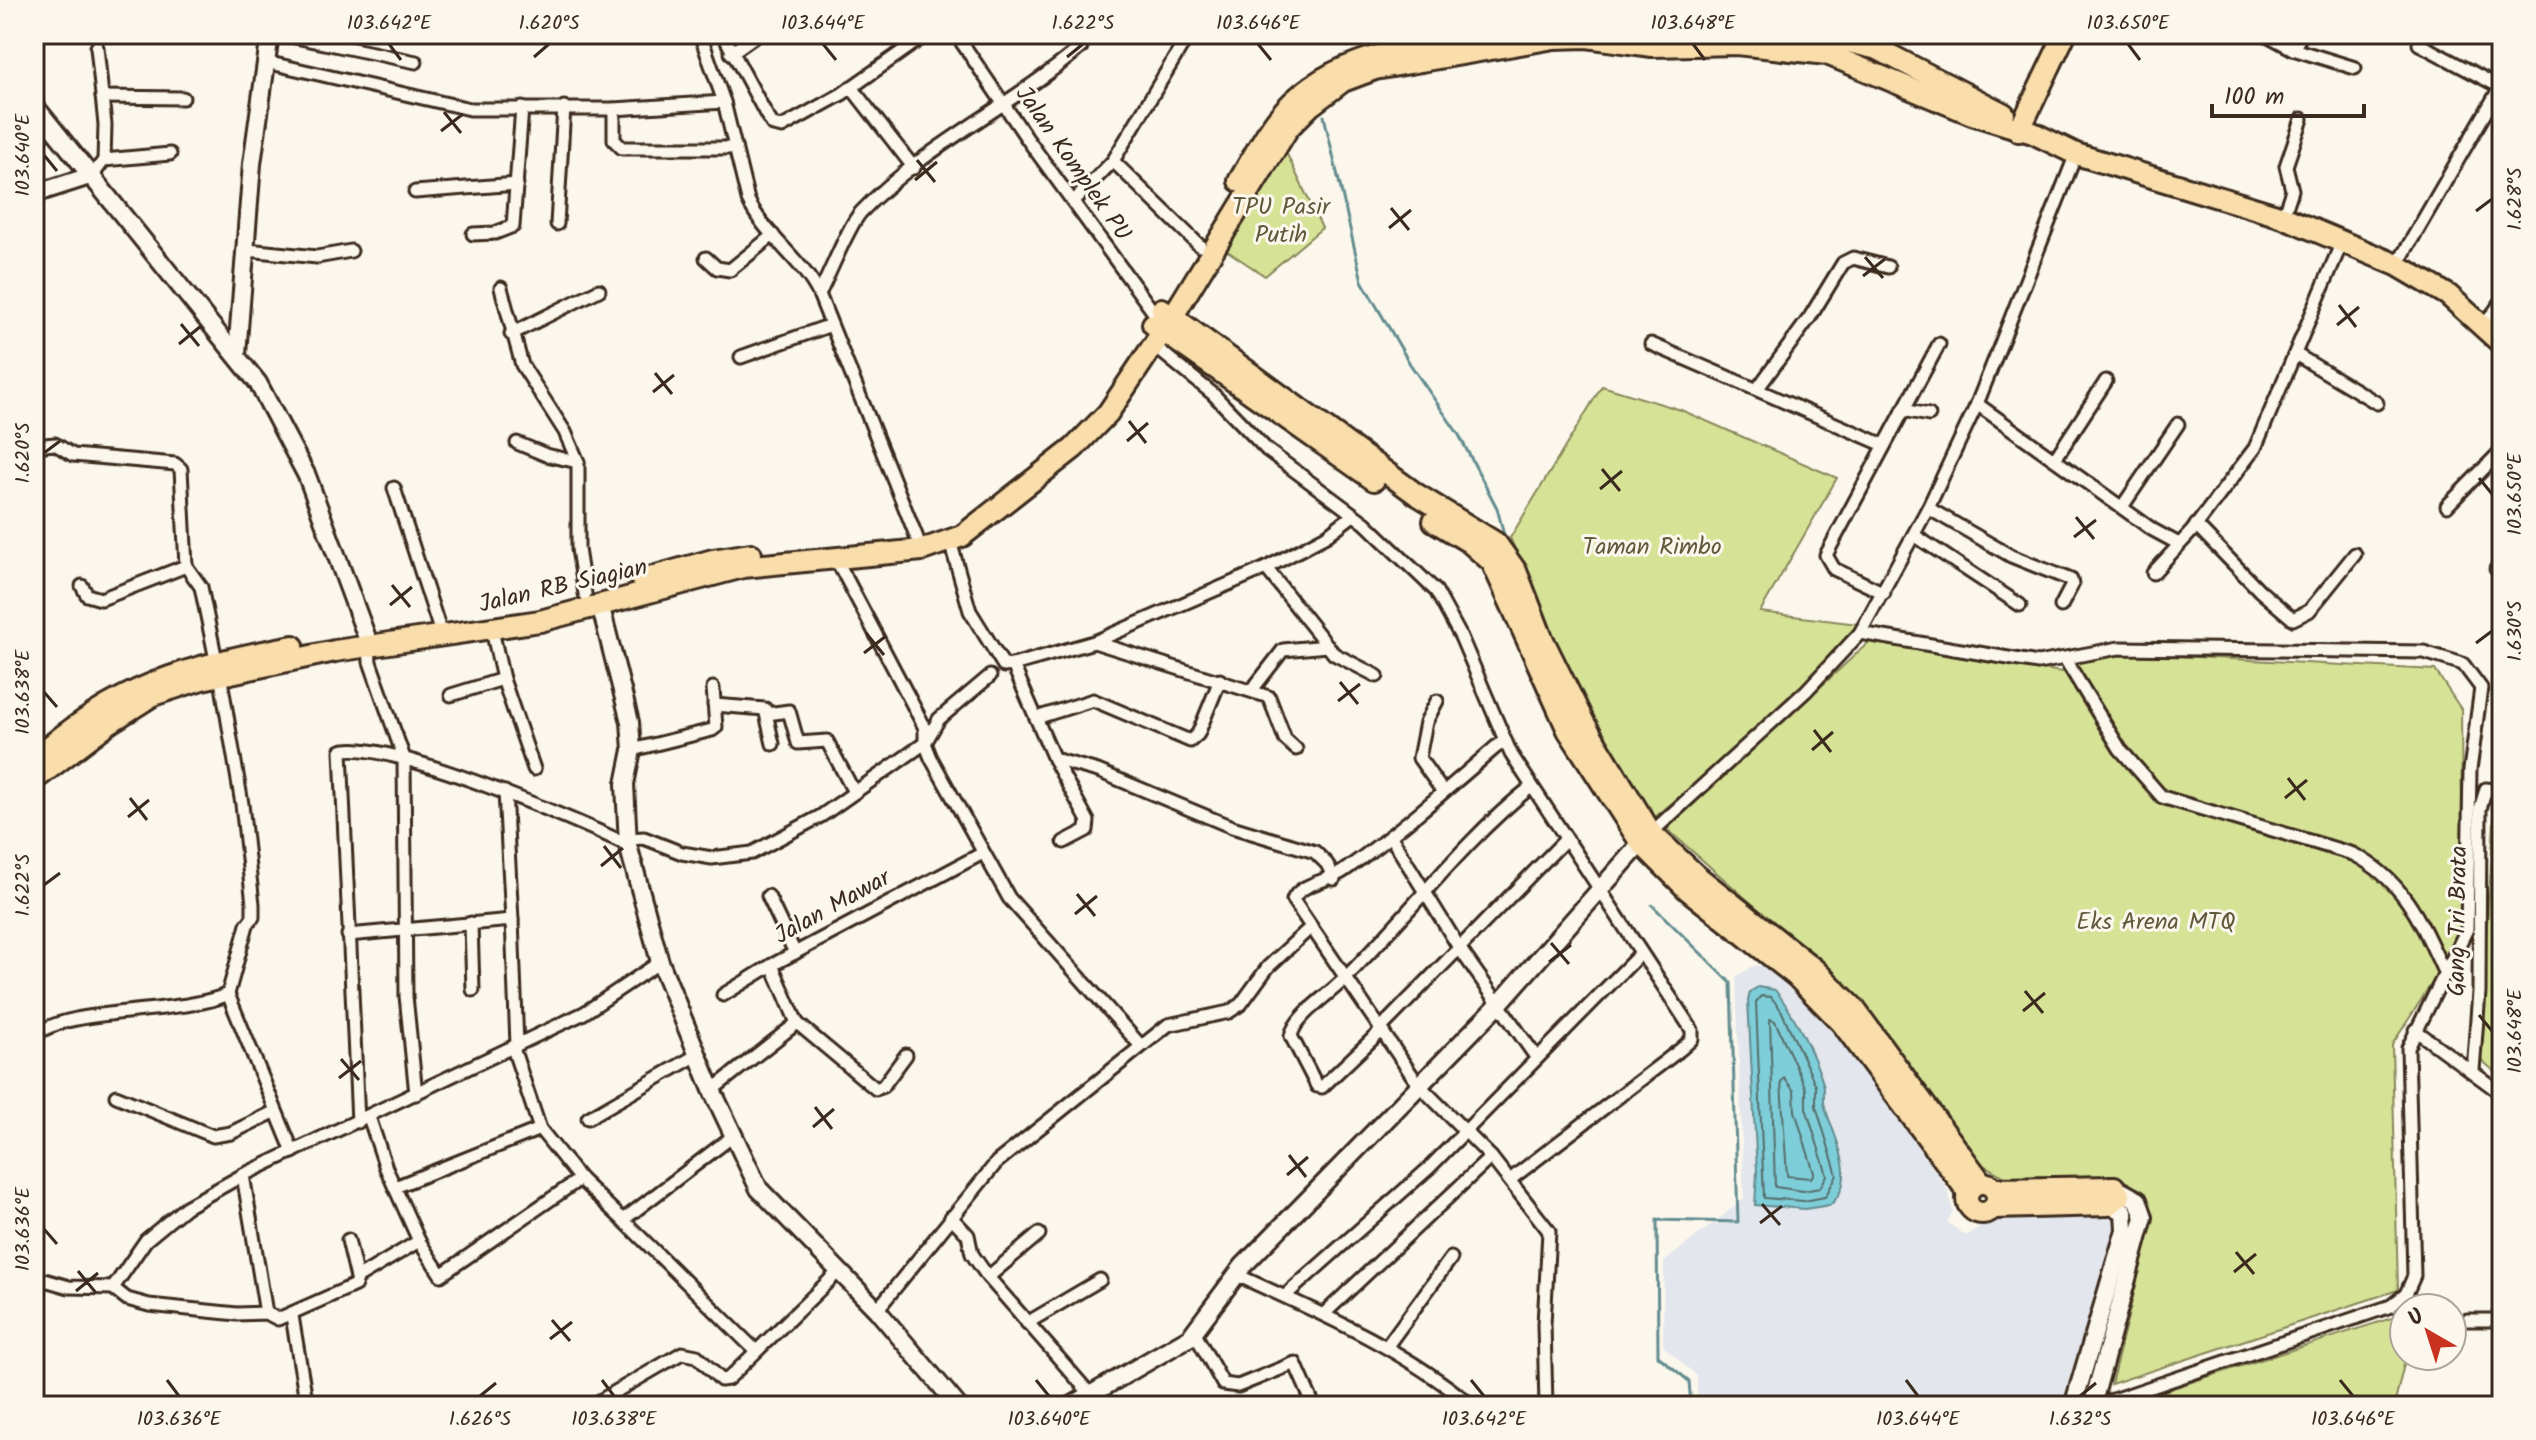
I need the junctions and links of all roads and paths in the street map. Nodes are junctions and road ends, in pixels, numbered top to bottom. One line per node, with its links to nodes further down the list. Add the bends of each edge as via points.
1 (270, 34): 20 (street)
2 (281, 34): 21 (street)
3 (700, 34): 27 (street)
4 (723, 34): 18 (street)
5 (758, 34): 18 (street)
6 (927, 34): 24 (street)
7 (956, 34): 29 (street, Jalan Komplek PU)
8 (1488, 34): 19 (highway)
9 (1816, 34): 34 (highway, via 1878,49)
10 (2065, 34): 34 (highway)
11 (2265, 34): 17 (street)
12 (2302, 34): 17 (street)
13 (1186, 39): 39 (street)
14 (2419, 44): 23 (street)
15 (97, 47): 25 (street)
16 (1081, 47): 29 (street)
17 (2293, 49): 22 (street)
18 (731, 53): 24 (street, via 773,125 796,122)
19 (1412, 56): 34 (highway, via 1587,37 1652,46 1782,48 1854,63); 51 (highway, via 1373,55 1336,70 1300,94 1276,119); 61 (highway, via 1343,81 1288,128)
20 (266, 62): 31 (street, via 470,109); 52 (street)
21 (416, 62)
22 (2355, 68)
23 (2501, 86): 55 (street)
24 (851, 87): 40 (street)
25 (102, 97): 26 (street); 38 (street)
26 (183, 98)
27 (724, 102): 32 (street); 35 (street)
28 (34, 105): 41 (street)
29 (1006, 105): 40 (street); 45 (street, Jalan Komplek PU)
30 (564, 107): 31 (street); 32 (street); 47 (street)
31 (522, 108): 42 (street)
32 (614, 109): 35 (street, via 614,140 622,148)
33 (2302, 119): 46 (street, via 2286,166 2292,190)
34 (2025, 129): 37 (highway)
35 (735, 148): 49 (street, via 748,200)
36 (170, 154): 38 (street)
37 (2076, 154): 46 (highway); 74 (street)
38 (104, 160): 41 (street)
39 (1113, 161): 45 (street); 51 (street)
40 (914, 168): 59 (street, via 861,213)
41 (93, 175): 44 (street); 68 (street)
42 (517, 184): 43 (street); 48 (street, via 511,229)
43 (415, 192)
44 (34, 194)
45 (1074, 201): 61 (street, Jalan Komplek PU)
46 (2283, 217): 50 (highway)
47 (557, 224)
48 (473, 234)
49 (773, 235): 54 (street, via 730,270 717,268); 59 (street)
50 (2342, 242): 55 (highway); 69 (street)
51 (1200, 246): 61 (highway)
52 (247, 250): 53 (street, via 317,257); 68 (street)
53 (351, 251)
54 (706, 258)
55 (2397, 265): 63 (highway, via 2448,295)
56 (1888, 267): 72 (street, via 1853,258 1843,263)
57 (501, 288): 64 (street)
58 (599, 290): 64 (street)
59 (819, 294): 62 (street)
60 (2502, 301): 63 (street)
61 (1160, 324): 78 (highway); 89 (street, Jalan Komplek PU, via 1213,394 1267,450); 141 (highway, via 1496,543 1516,571 1576,726)
62 (831, 325): 70 (street); 92 (street)
63 (2484, 326): 67 (highway)
64 (511, 334): 84 (street, via 522,365)
65 (1651, 344): 72 (street)
66 (1939, 344): 75 (street)
67 (2502, 344)
68 (237, 354): 108 (street, via 286,430 307,476)
69 (2297, 355): 73 (street); 90 (street, via 2255,448)
70 (741, 357)
71 (2106, 381): 83 (street)
72 (1758, 388): 80 (street)
73 (2377, 403)
74 (1977, 404): 83 (street); 88 (street)
75 (1903, 410): 76 (street); 80 (street)
76 (1929, 415)
77 (2178, 424): 87 (street)
78 (1090, 425): 92 (highway, Jalan RB Siagian, via 959,524); 93 (highway, Jalan RB Siagian, via 980,524)
79 (517, 443): 84 (street)
80 (1884, 445): 101 (street, via 1826,555 1834,569)
81 (34, 446): 97 (street, via 55,444 73,455 175,464 181,469)
82 (2502, 450): 86 (street)
83 (2055, 459): 87 (street)
84 (578, 462): 102 (street, via 578,549)
85 (394, 488): 105 (street)
86 (2447, 506)
87 (2122, 507): 94 (street)
88 (1928, 508): 91 (street); 104 (street, via 2011,556 2071,580)
89 (1352, 516): 98 (street); 125 (street, Jalan Komplek PU, via 1440,596)
90 (2196, 525): 94 (street); 95 (street, via 2293,619 2309,611)
91 (1914, 535): 101 (street); 103 (street)
92 (917, 538): 102 (highway, Jalan RB Siagian, via 713,560)
93 (950, 541): 96 (highway, Jalan RB Siagian, via 922,550); 112 (street, via 970,611 1004,666)
94 (2179, 544): 99 (street)
95 (2355, 554)
96 (835, 557): 102 (highway, Jalan RB Siagian, via 743,567); 126 (street, via 925,728)
97 (186, 566): 100 (street, via 101,599 87,595); 113 (street, via 201,587)
98 (1266, 568): 109 (street); 110 (street)
99 (2153, 573)
100 (82, 586)
101 (1884, 593): 107 (street)
102 (592, 599): 105 (highway, Jalan RB Siagian); 106 (highway, Jalan RB Siagian); 129 (street, via 630,722)
103 (2020, 605)
104 (2061, 606)
105 (438, 624): 108 (highway, Jalan RB Siagian)
106 (492, 630): 108 (highway, Jalan RB Siagian); 116 (street)
107 (1860, 633): 111 (street, via 2022,661); 141 (street, via 1806,691)
108 (367, 641): 113 (highway, Jalan RB Siagian); 130 (street)
109 (1094, 642): 112 (street); 117 (street)
110 (1328, 646): 115 (street, via 1341,659); 119 (street, via 1283,650)
111 (2065, 659): 160 (street, via 2120,749 2162,797 2353,854 2377,866 2395,882); 160 (street, via 2119,648 2424,652 2467,666 2482,693 2470,770 2468,917 2464,939)
112 (1013, 665): 124 (street)
113 (218, 667): 132 (highway, Jalan RB Siagian, via 149,682 103,708); 134 (highway, Jalan RB Siagian, via 153,695); 163 (street, via 253,904)
114 (990, 676): 126 (street, via 939,719)
115 (1377, 676)
116 (503, 679): 120 (street); 133 (street)
117 (1220, 680): 119 (street); 124 (street, via 1198,734 1190,741 1093,700)
118 (713, 688): 122 (street)
119 (1252, 690): 128 (street, via 1272,699 1285,739)
120 (451, 695)
121 (1437, 701): 139 (street, via 1426,722 1419,758)
122 (714, 705): 123 (street, via 760,707); 129 (street, via 712,730)
123 (767, 714): 127 (street); 138 (street, via 789,711 798,743 827,741)
124 (1036, 718): 131 (street)
125 (1504, 740): 135 (street, Jalan Komplek PU); 139 (street)
126 (925, 743): 138 (street); 145 (street)
127 (773, 744)
128 (1296, 749)
129 (632, 750): 143 (street, via 625,784)
130 (404, 758): 137 (street); 153 (street); 154 (street, via 345,749 339,757)
131 (1054, 759): 144 (street, via 1089,823 1087,830); 146 (street, via 1098,771 1232,827 1315,852)
132 (34, 760)
133 (534, 769)
134 (34, 780)
135 (1531, 787): 142 (street, Jalan Komplek PU); 147 (street, via 1502,810)
136 (2502, 791): 175 (street, Gang Tri Brata, via 2486,789 2480,809)
137 (505, 792): 143 (street); 150 (street)
138 (854, 792): 143 (street, via 752,853 712,858 644,838)
139 (1443, 792): 140 (street)
140 (1391, 837): 146 (street); 147 (street)
141 (1646, 838): 148 (street); 193 (highway, via 1814,969 1853,1007 1984,1193)
142 (1566, 839): 148 (street, Jalan Komplek PU); 155 (street)
143 (628, 842): 158 (street)
144 (1064, 842)
145 (983, 853): 156 (street, Jalan Mawar); 171 (street, via 1038,935)
146 (1334, 879): 152 (street, via 1293,897)
147 (1427, 891): 155 (street); 161 (street)
148 (1599, 892): 157 (street, Jalan Komplek PU); 165 (street)
149 (768, 896): 156 (street)
150 (512, 920): 151 (street); 170 (street)
151 (471, 923): 153 (street); 162 (street)
152 (1311, 927): 161 (street); 171 (street, via 1268,967 1236,1008 1168,1025)
153 (404, 929): 154 (street); 178 (street)
154 (348, 935): 183 (street)
155 (1460, 949): 165 (street); 167 (street)
156 (795, 953): 159 (street, Jalan Mawar)
157 (1640, 954): 174 (street); 191 (street, Jalan Komplek PU, via 1685,1018 1692,1039)
158 (660, 962): 170 (street, via 584,1013); 172 (street)
159 (772, 965): 164 (street); 166 (street, Jalan Mawar)
160 (2444, 972): 168 (street)
161 (1344, 979): 167 (street); 167 (street, via 1292,1031 1317,1086 1324,1086)
162 (473, 990)
163 (228, 994): 169 (street, via 58,1024); 181 (street)
164 (723, 995)
165 (1499, 1004): 174 (street); 176 (street)
166 (797, 1023): 173 (street, via 876,1089); 177 (street)
167 (1381, 1030): 176 (street)
168 (2415, 1030): 175 (street); 228 (street, via 2408,1048 2414,1276 2400,1302)
169 (34, 1037)
170 (515, 1046): 178 (street); 184 (street)
171 (1141, 1046): 194 (street, via 997,1162)
172 (697, 1055): 177 (street); 182 (street)
173 (906, 1055)
174 (1536, 1057): 185 (street)
175 (2473, 1071): 179 (street)
176 (1418, 1084): 185 (street); 201 (street)
177 (712, 1090): 186 (street)
178 (416, 1094): 183 (street)
179 (2502, 1094)
180 (116, 1096): 181 (street, via 213,1136)
181 (274, 1112): 187 (street)
182 (588, 1118)
183 (364, 1119): 187 (street); 192 (street)
184 (540, 1129): 190 (street); 192 (street)
185 (1466, 1131): 188 (street); 207 (street)
186 (733, 1136): 195 (street); 200 (street, via 767,1200)
187 (293, 1152): 189 (street)
188 (1491, 1157): 191 (street); 210 (street)
189 (243, 1175): 206 (street, via 165,1222); 209 (street)
190 (580, 1179): 195 (street); 198 (street, via 441,1275)
191 (1511, 1179): 226 (street, via 1549,1231)
192 (395, 1187): 198 (street)
193 (2111, 1196): 227 (street, via 2124,1211 2125,1230); 228 (street, via 2138,1200 2144,1217)
194 (951, 1217): 203 (street, via 968,1235 972,1254); 208 (street)
195 (623, 1220): 217 (street)
196 (1039, 1234): 203 (street)
197 (348, 1240): 204 (street)
198 (419, 1241): 204 (street)
199 (1451, 1258): 216 (street)
200 (839, 1271): 208 (street); 217 (street)
201 (1237, 1275): 207 (street); 215 (street)
202 (34, 1277): 206 (street, via 69,1287)
203 (988, 1277): 214 (street)
204 (357, 1278): 211 (street, via 355,1285)
205 (1100, 1280): 214 (street)
206 (113, 1288): 209 (street, via 149,1305)
207 (1287, 1294): 210 (street)
208 (877, 1310): 221 (street)
209 (266, 1313): 211 (street, via 275,1319)
210 (1325, 1313): 216 (street)
211 (292, 1316): 219 (street)
212 (2468, 1320): 213 (street)
213 (2502, 1320)
214 (1027, 1323): 218 (street)
215 (1194, 1332): 218 (street); 224 (street, via 1227,1386 1295,1363)
216 (1387, 1346): 225 (street)
217 (756, 1351): 220 (street, via 724,1381 697,1356 674,1356)
218 (1093, 1393): 222 (street); 223 (street)
219 (307, 1406)
220 (591, 1406)
221 (957, 1406)
222 (1071, 1406)
223 (1107, 1406)
224 (1314, 1406)
225 (1472, 1406)
226 (1546, 1406)
227 (2073, 1406)
228 (2093, 1406)

